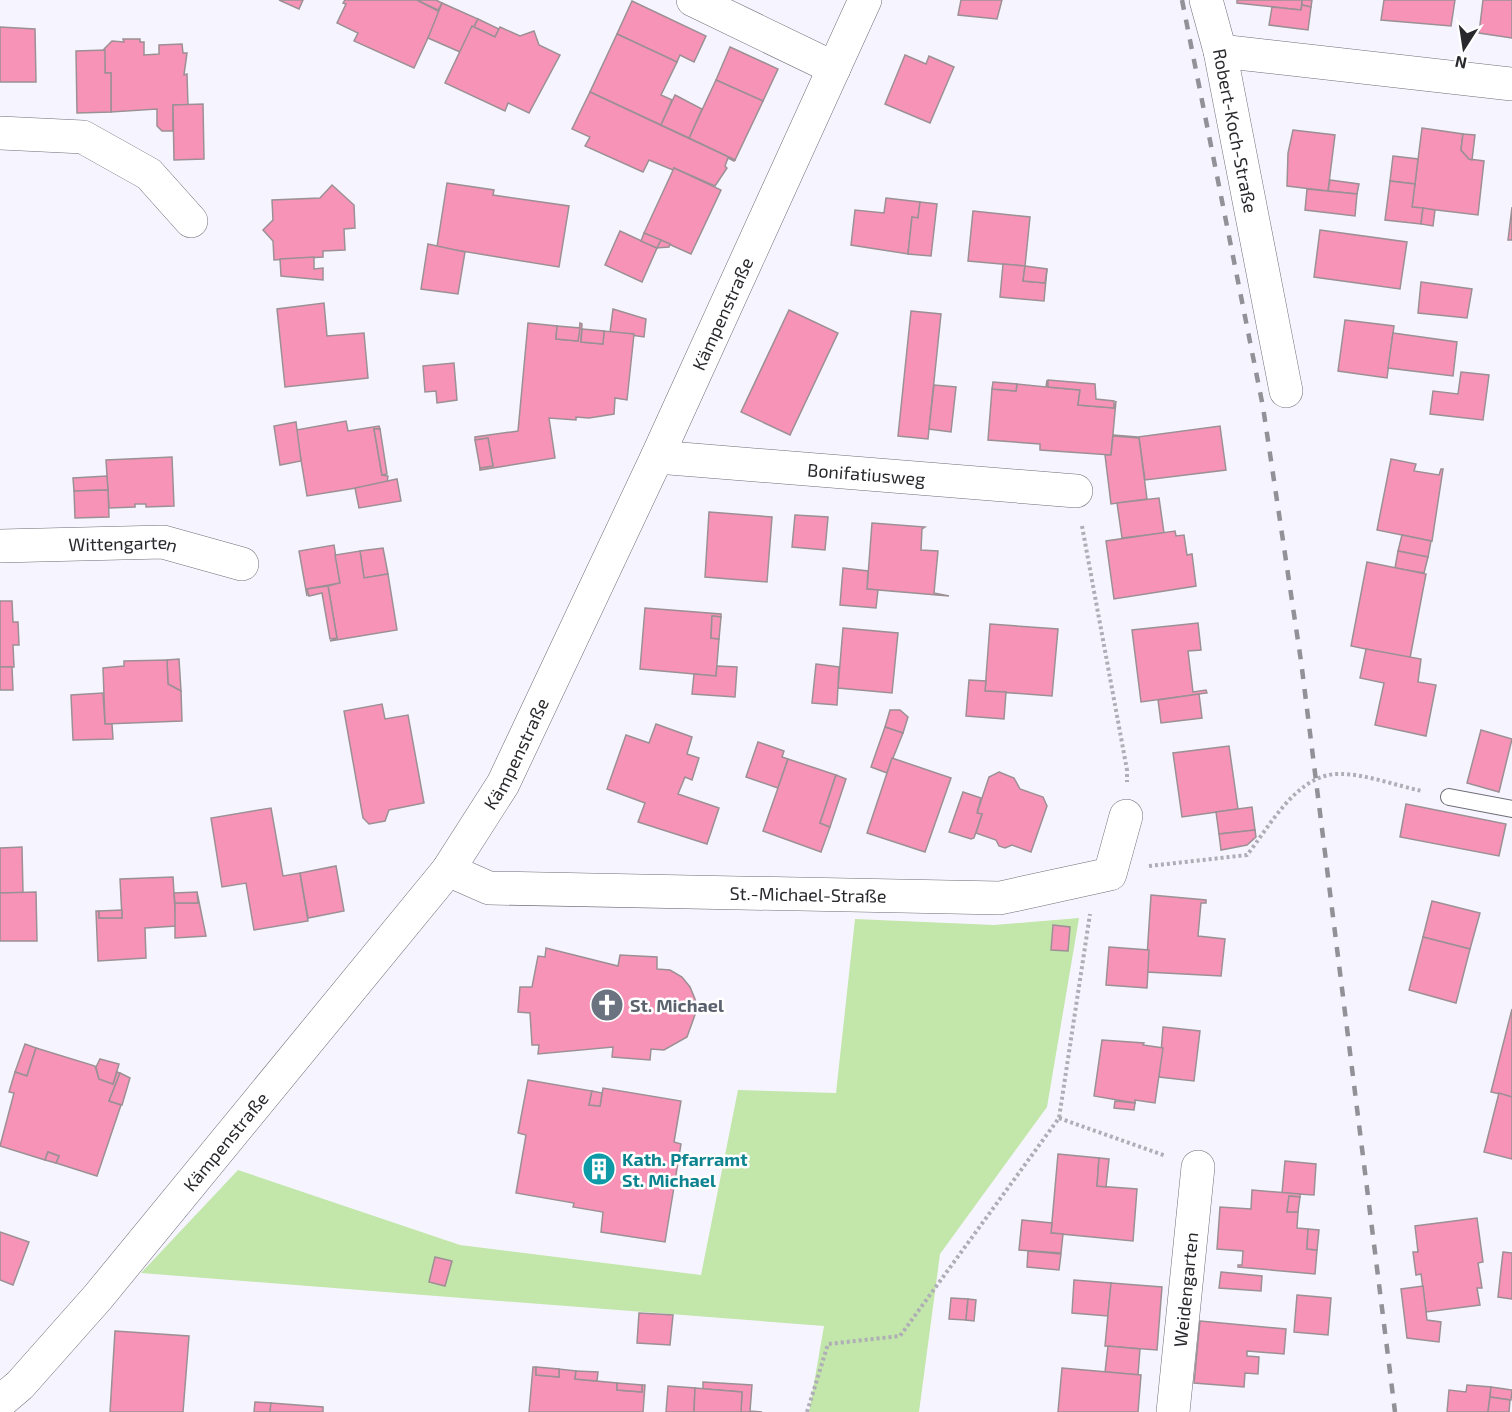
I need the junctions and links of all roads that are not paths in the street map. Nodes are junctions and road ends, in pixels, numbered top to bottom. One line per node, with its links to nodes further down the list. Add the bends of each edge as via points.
1 (693, 0): 5 (street)
2 (865, 0): 5 (street, Kämpenstraße)
3 (1206, 0): 4 (street)
4 (1220, 51): 6 (street, Robert-Koch-Straße); 9 (street, Robert-Koch-Straße)
5 (834, 68): 10 (street, Kämpenstraße)
6 (1512, 84)
7 (0, 133): 8 (street, via 82,137 149,174)
8 (191, 221)
9 (1286, 391)
10 (657, 458): 11 (street, Bonifatiusweg); 17 (street, Kämpenstraße, via 503,784)
11 (1076, 491)
12 (0, 546): 13 (street, Wittengarten, via 163,542)
13 (242, 564)
14 (1449, 797): 15 (lane)
15 (1512, 809)
16 (1125, 816): 17 (street, St.-Michael-Straße, via 1110,874 1000,898 489,888)
17 (448, 870): 19 (street, Kämpenstraße, via 98,1297 20,1386)
18 (1198, 1167): 20 (street, Weidengarten)
19 (0, 1402)
20 (1173, 1412)

